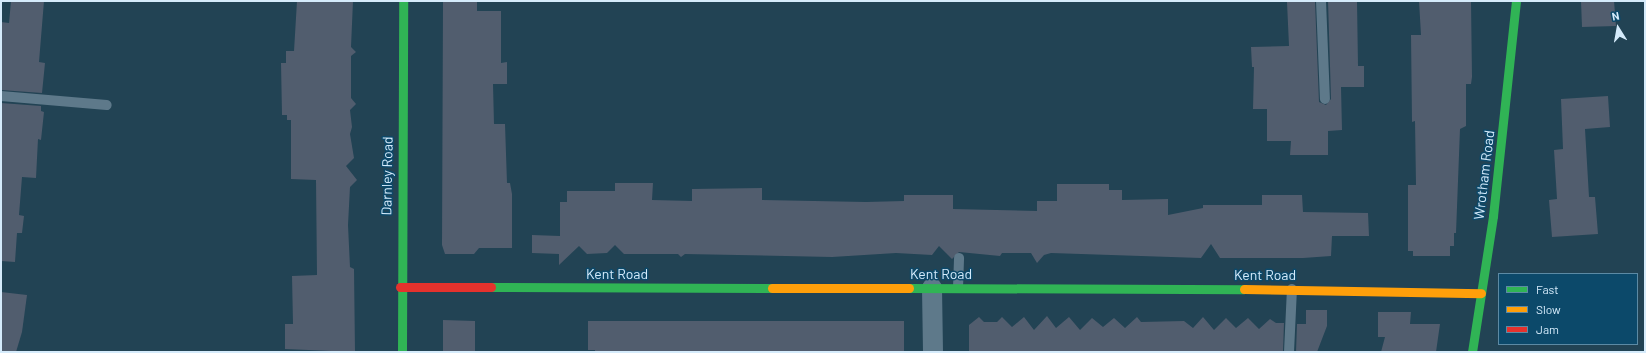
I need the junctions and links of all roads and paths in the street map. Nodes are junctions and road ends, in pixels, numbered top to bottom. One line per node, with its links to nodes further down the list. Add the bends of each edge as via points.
1 (403, 1): 8 (street, Darnley Road)
2 (1321, 1): 5 (lane)
3 (1516, 1): 12 (street, Wrotham Road, via 1493,216)
4 (1, 96): 6 (lane)
5 (1325, 99)
6 (107, 105)
7 (959, 258): 10 (lane)
8 (400, 287): 9 (street, Kent Road); 13 (street, Darnley Road)
9 (932, 288): 10 (street, Kent Road); 14 (street)
10 (958, 288): 11 (street, Kent Road)
11 (1292, 289): 12 (street, Kent Road); 15 (lane)
12 (1481, 293): 16 (street, Wrotham Road)
13 (402, 352)
14 (933, 352)
15 (1289, 352)
16 (1472, 352)

